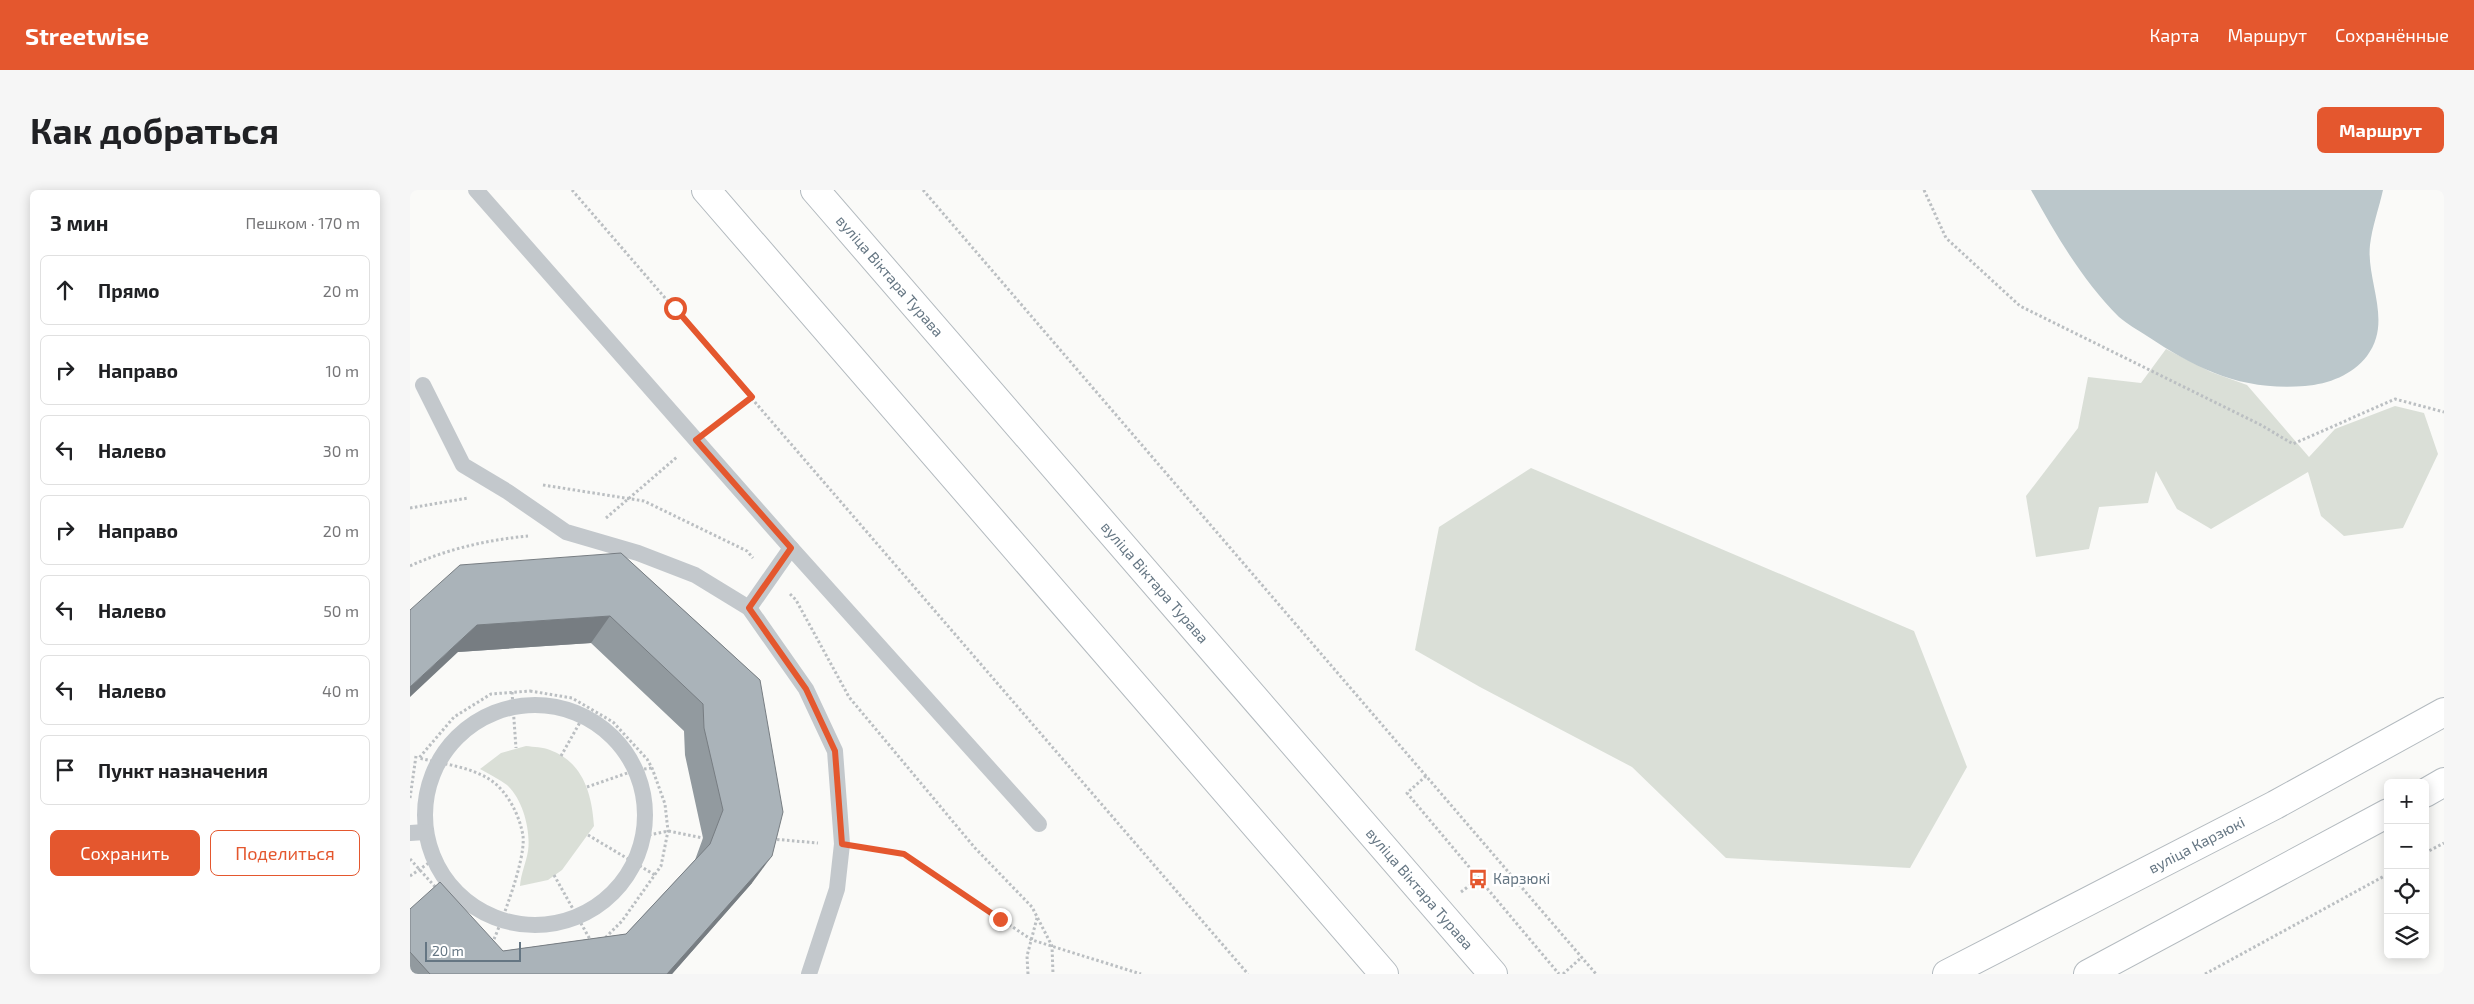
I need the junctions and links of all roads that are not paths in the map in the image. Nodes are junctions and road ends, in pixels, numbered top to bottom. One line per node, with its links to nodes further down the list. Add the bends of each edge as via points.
1 (476, 190): 5 (lane)
2 (706, 190): 14 (main road)
3 (815, 190): 15 (main road, вуліца Віктара Турава)
4 (423, 385): 6 (lane, via 464,465 566,532 638,553 696,575)
5 (791, 548): 6 (lane); 11 (lane)
6 (749, 608): 13 (lane, via 806,689 835,751 842,844 837,889)
7 (2444, 712): 16 (main road, вуліца Карзюкі, via 2276,806)
8 (2444, 782): 9 (main road)
9 (2429, 791)
10 (2384, 815): 17 (main road)
11 (1040, 824)
12 (418, 833): 12 (lane, via 427,864 473,908 502,922 532,926 564,923 592,910 616,891 635,863 644,836 644,769 586,712 512,700 468,727 450,744 437,763 425,796)
13 (809, 974)
14 (1384, 974)
15 (1493, 974)
16 (1947, 974)
17 (2088, 974)

